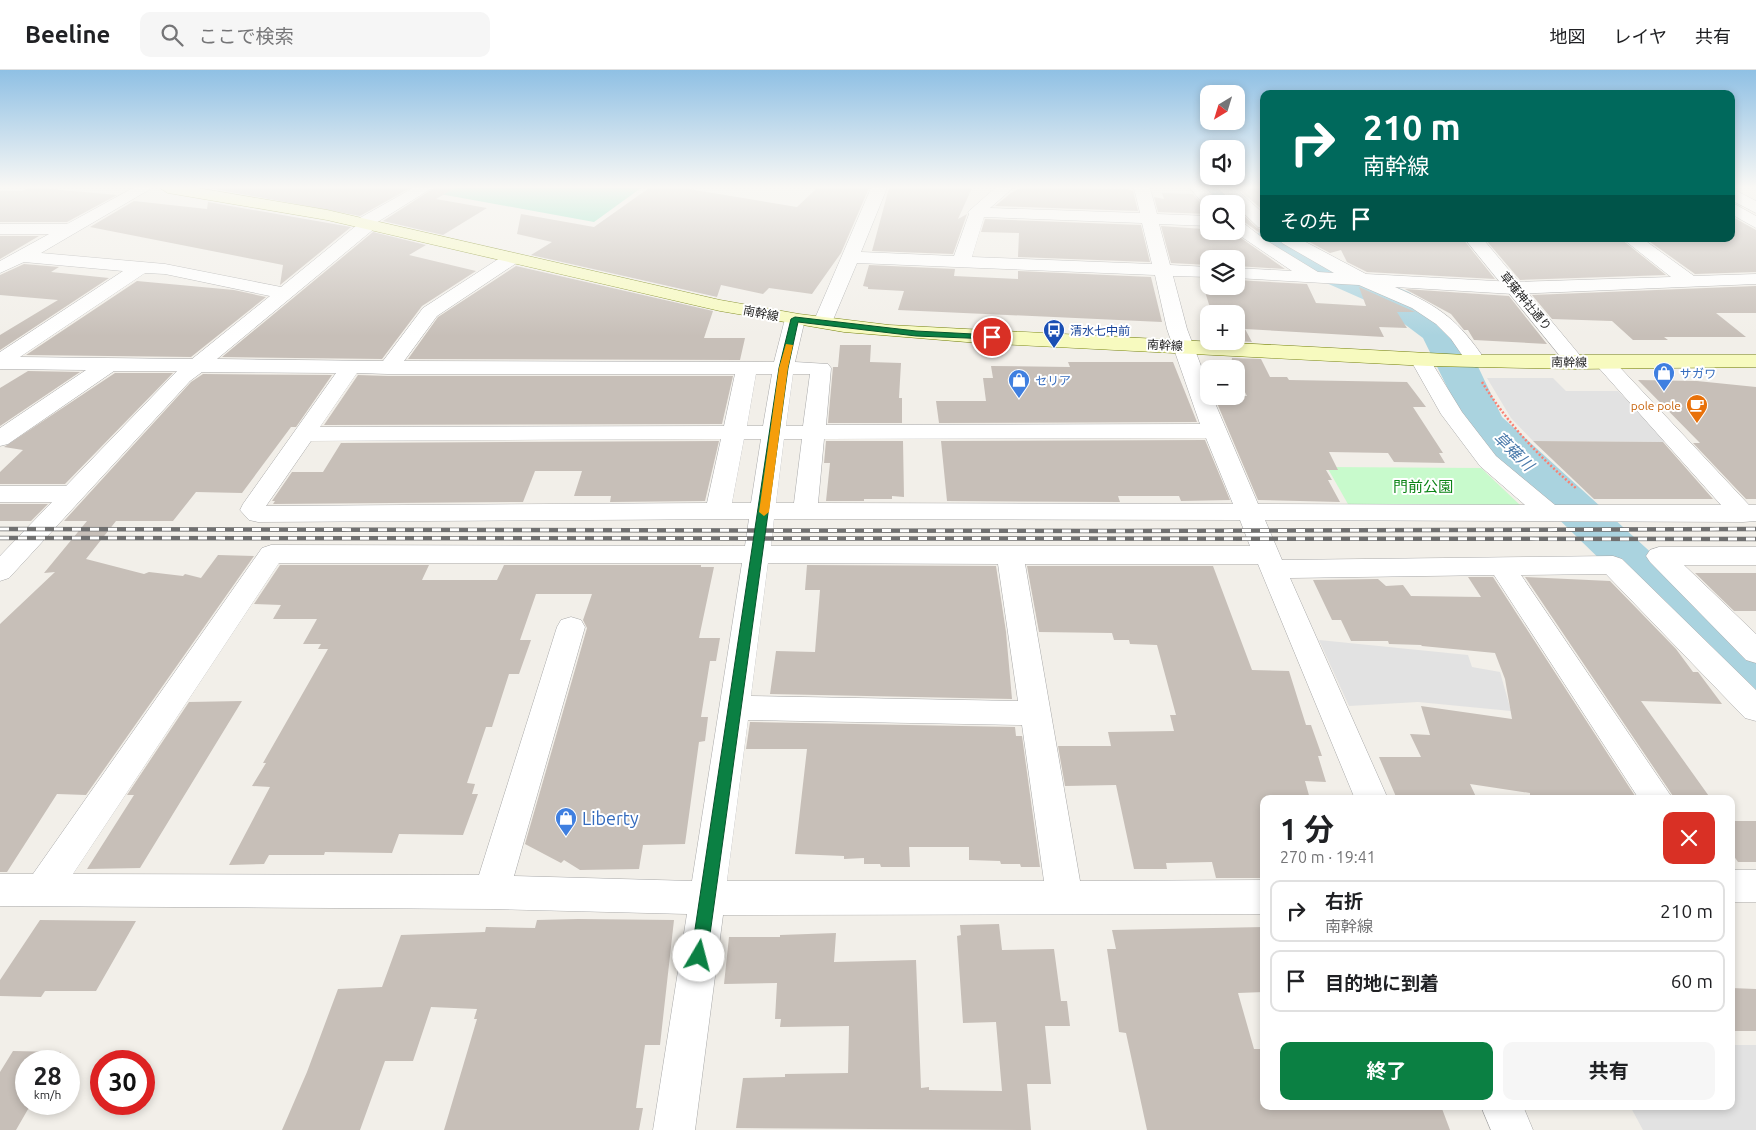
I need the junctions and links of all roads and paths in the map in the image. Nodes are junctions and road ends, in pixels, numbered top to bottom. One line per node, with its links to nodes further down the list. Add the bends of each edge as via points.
1 (53, 237): 11 (street)
2 (350, 237): 25 (street)
3 (427, 237): 13 (main road, 南幹線)
4 (857, 237): 12 (street)
5 (969, 237): 14 (street)
6 (1154, 237): 17 (street)
7 (1262, 242): 20 (street)
8 (1293, 242): 22 (street)
9 (1476, 242): 24 (street, 草薙神社通り)
10 (1636, 242): 23 (street)
11 (20, 256): 15 (street); 16 (street)
12 (849, 257): 14 (street); 27 (street)
13 (512, 258): 26 (main road, 南幹線, via 685,298); 38 (street, via 430,312)
14 (962, 262): 17 (street)
15 (141, 267): 25 (street); 32 (street)
16 (0, 268)
17 (1161, 270): 18 (street); 28 (street)
18 (1200, 272)
19 (1245, 274): 20 (street)
20 (1313, 277): 22 (street)
21 (1756, 279): 23 (street)
22 (1362, 280): 24 (street); 30 (street, via 1419,304 1443,320 1458,335)
23 (1689, 281): 24 (street)
24 (1514, 288): 33 (street, 草薙神社通り)
25 (285, 293): 36 (street)
26 (795, 319): 27 (main road, 南幹線); 40 (street)
27 (823, 323): 28 (main road, 南幹線, via 916,333)
28 (1183, 346): 29 (main road, 南幹線); 41 (street)
29 (1428, 360): 30 (main road, 南幹線); 53 (street, via 1452,414 1488,461)
30 (1473, 361): 33 (main road, 南幹線); 54 (path, via 1498,410 1520,437)
31 (1756, 361): 34 (main road, 南幹線)
32 (0, 362): 35 (street)
33 (1576, 363): 34 (main road, 南幹線)
34 (1605, 363): 55 (street)
35 (110, 364): 36 (street); 46 (street)
36 (196, 366): 37 (street); 48 (street)
37 (351, 367): 38 (street); 45 (street)
38 (388, 368): 39 (street)
39 (747, 368): 40 (street); 42 (street)
40 (783, 368): 43 (street); 44 (street, via 821,368)
41 (1214, 431): 44 (street); 52 (street)
42 (734, 433): 43 (street); 45 (street); 49 (street)
43 (775, 433): 44 (street); 50 (street)
44 (813, 433): 51 (street)
45 (304, 434): 49 (street, via 255,504 252,510 258,514)
46 (0, 440)
47 (0, 494): 48 (street)
48 (72, 494): 61 (street)
49 (718, 511): 50 (street)
50 (764, 511): 51 (street); 57 (street)
51 (805, 511): 52 (street)
52 (1248, 511): 53 (street); 59 (street)
53 (1554, 513): 54 (street)
54 (1602, 513): 55 (street)
55 (1749, 513)
56 (1010, 553): 57 (street); 59 (street); 66 (street)
57 (756, 554): 64 (street); 72 (street, via 271,554)
58 (1756, 556): 63 (street, via 1659,556)
59 (1270, 562): 60 (street); 67 (street)
60 (1502, 566): 65 (street, via 1613,565); 68 (street)
61 (0, 572)
62 (571, 627): 73 (street)
63 (1756, 652)
64 (734, 708): 66 (street); 75 (street)
65 (1756, 710)
66 (1036, 713): 76 (street)
67 (1370, 795)
68 (1654, 795)
69 (1735, 886): 70 (street)
70 (1756, 886)
71 (0, 890): 72 (street)
72 (42, 890): 73 (street)
73 (492, 892): 75 (street)
74 (1260, 897): 76 (street)
75 (707, 898): 76 (street); 78 (street)
76 (1066, 898)
77 (1504, 1110): 79 (street)
78 (674, 1130)
79 (1512, 1130)

